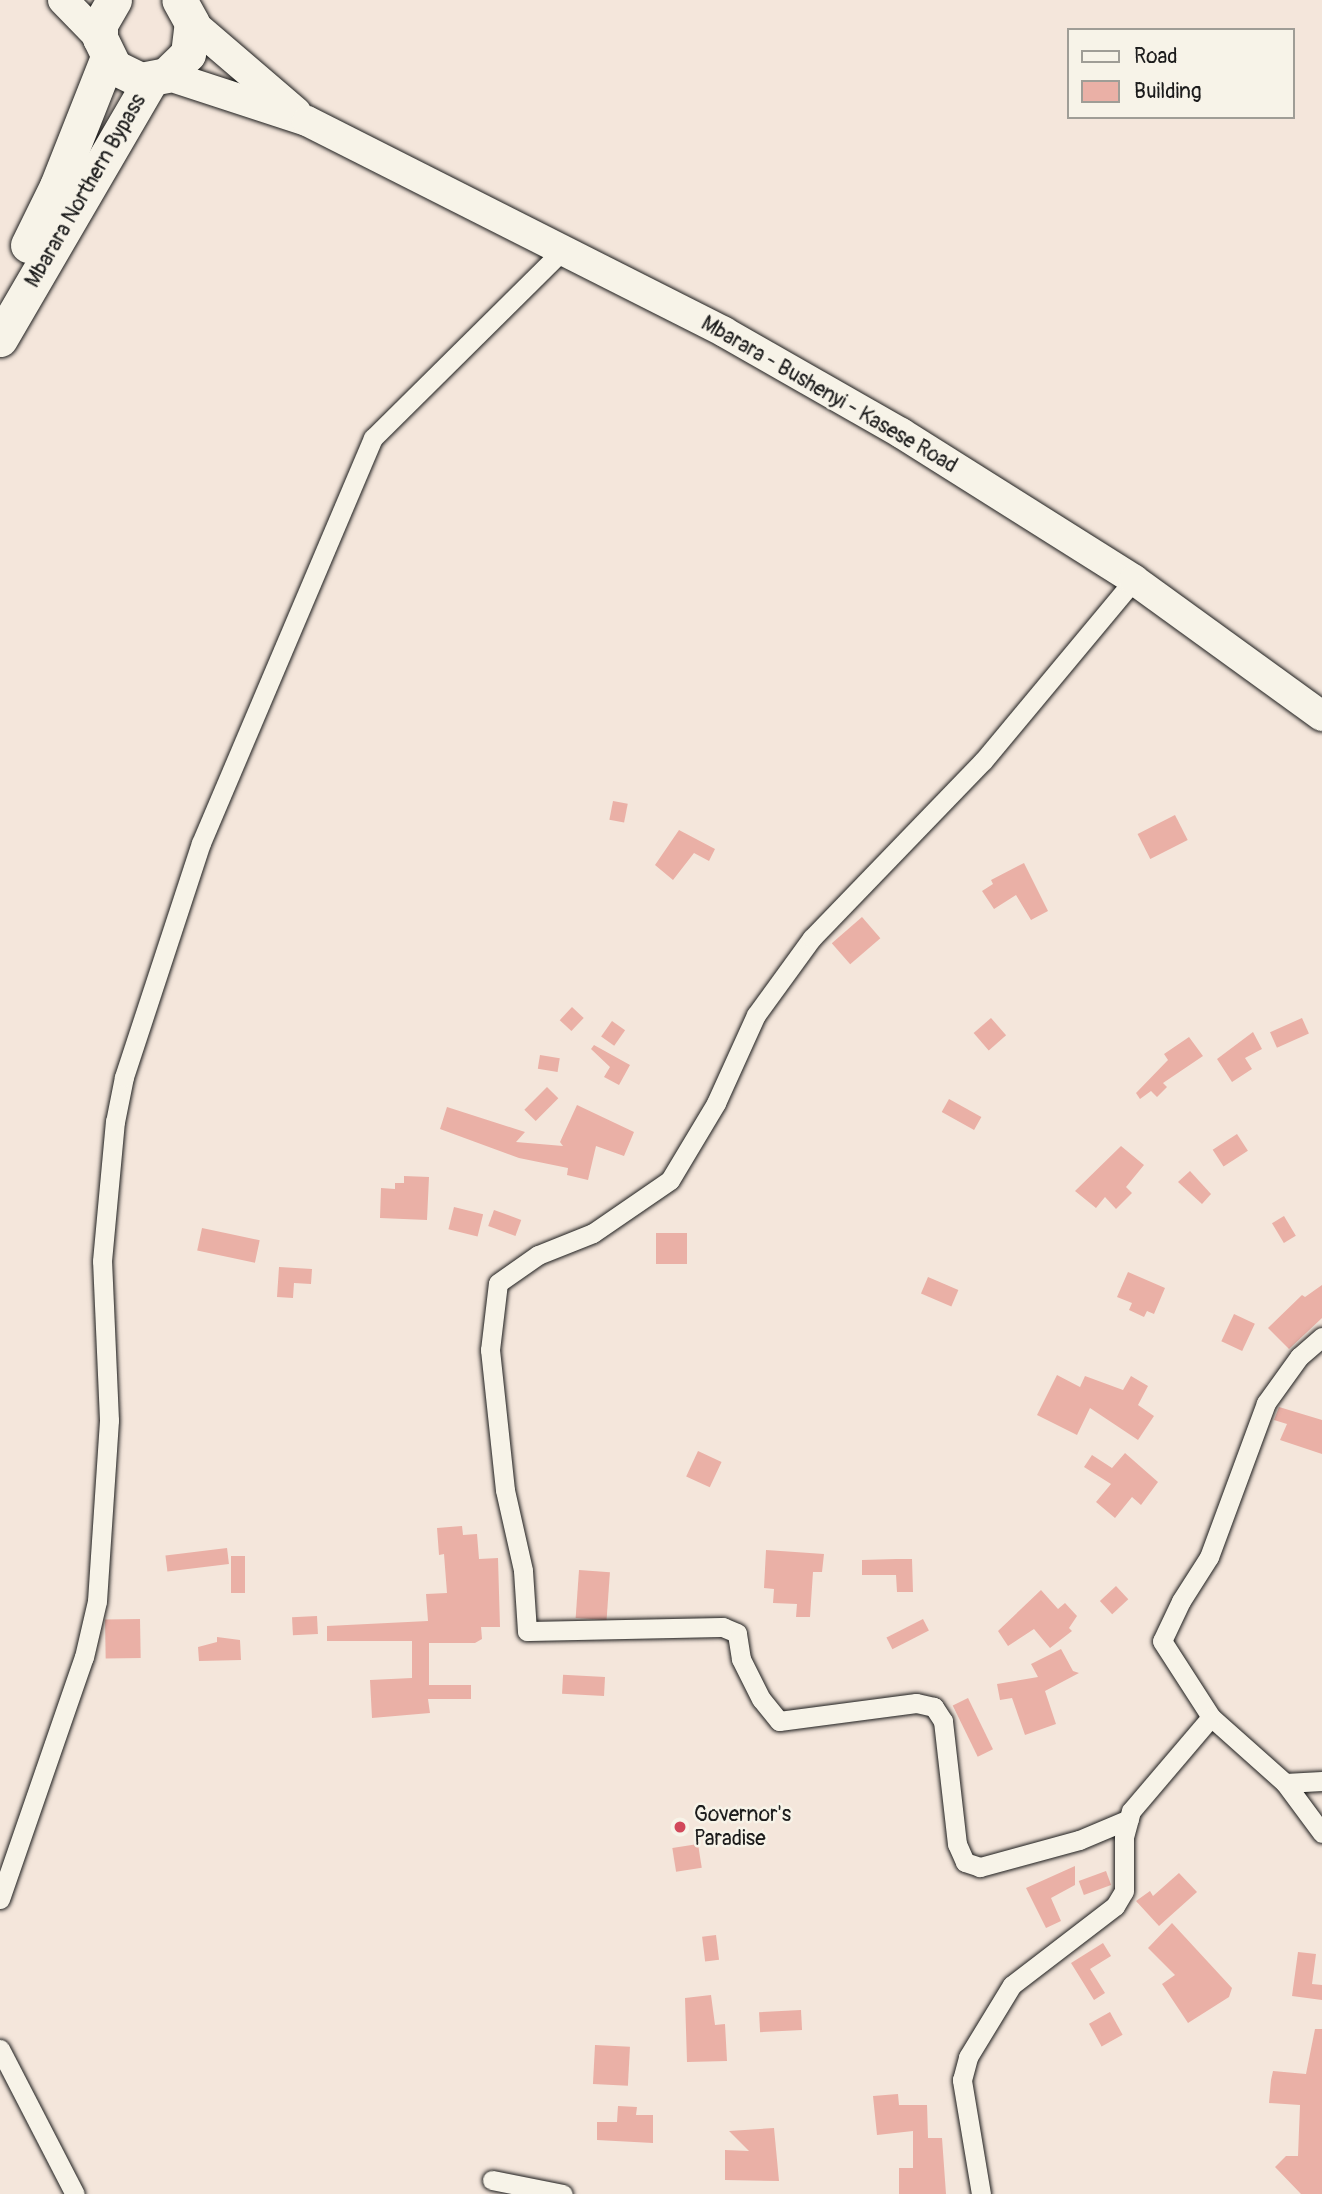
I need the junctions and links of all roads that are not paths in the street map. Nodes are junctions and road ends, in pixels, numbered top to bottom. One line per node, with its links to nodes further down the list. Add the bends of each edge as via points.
1 (63, 0): 4 (main road)
2 (114, 0): 4 (highway, Mbarara Northern Bypass, via 100,24)
3 (187, 9): 5 (highway, Mbarara Northern Bypass, via 188,54); 6 (main road, Mbarara - Bushenyi - Kasese Road)
4 (104, 49): 5 (highway, Mbarara Northern Bypass, via 122,73); 8 (highway, Mbarara Northern Bypass, via 57,186)
5 (159, 77): 6 (main road, Mbarara - Bushenyi - Kasese Road); 9 (highway, Mbarara Northern Bypass)
6 (307, 121): 7 (main road, Mbarara - Bushenyi - Kasese Road)
7 (564, 249): 10 (main road, Mbarara - Bushenyi - Kasese Road, via 901,433); 18 (street, via 373,438 201,843 124,1077 115,1122 102,1261 108,1420 97,1601 84,1657)
8 (0, 297)
9 (0, 339)
10 (1134, 580): 11 (main road, Mbarara - Bushenyi - Kasese Road); 16 (street, via 983,761 812,938 756,1015 716,1103 670,1180 593,1233 538,1255 498,1283 490,1350 505,1490 523,1570 527,1631 723,1627 737,1633 741,1659 761,1699 779,1721 916,1703 934,1707 943,1721 957,1844 965,1863 980,1867 1079,1840)
11 (1322, 716)
12 (1322, 1337): 13 (street, via 1299,1357 1266,1404 1209,1557 1162,1642)
13 (1211, 1717): 15 (street); 16 (street, via 1151,1783)
14 (1322, 1781): 15 (street)
15 (1285, 1783): 17 (street)
16 (1129, 1819): 23 (street, via 1124,1837 1124,1891 1115,1906 1012,1986 968,2057 962,2080)
17 (1322, 1833)
18 (0, 1899)
19 (0, 2049): 21 (street)
20 (492, 2180): 22 (street)
21 (75, 2194)
22 (563, 2194)
23 (981, 2194)

